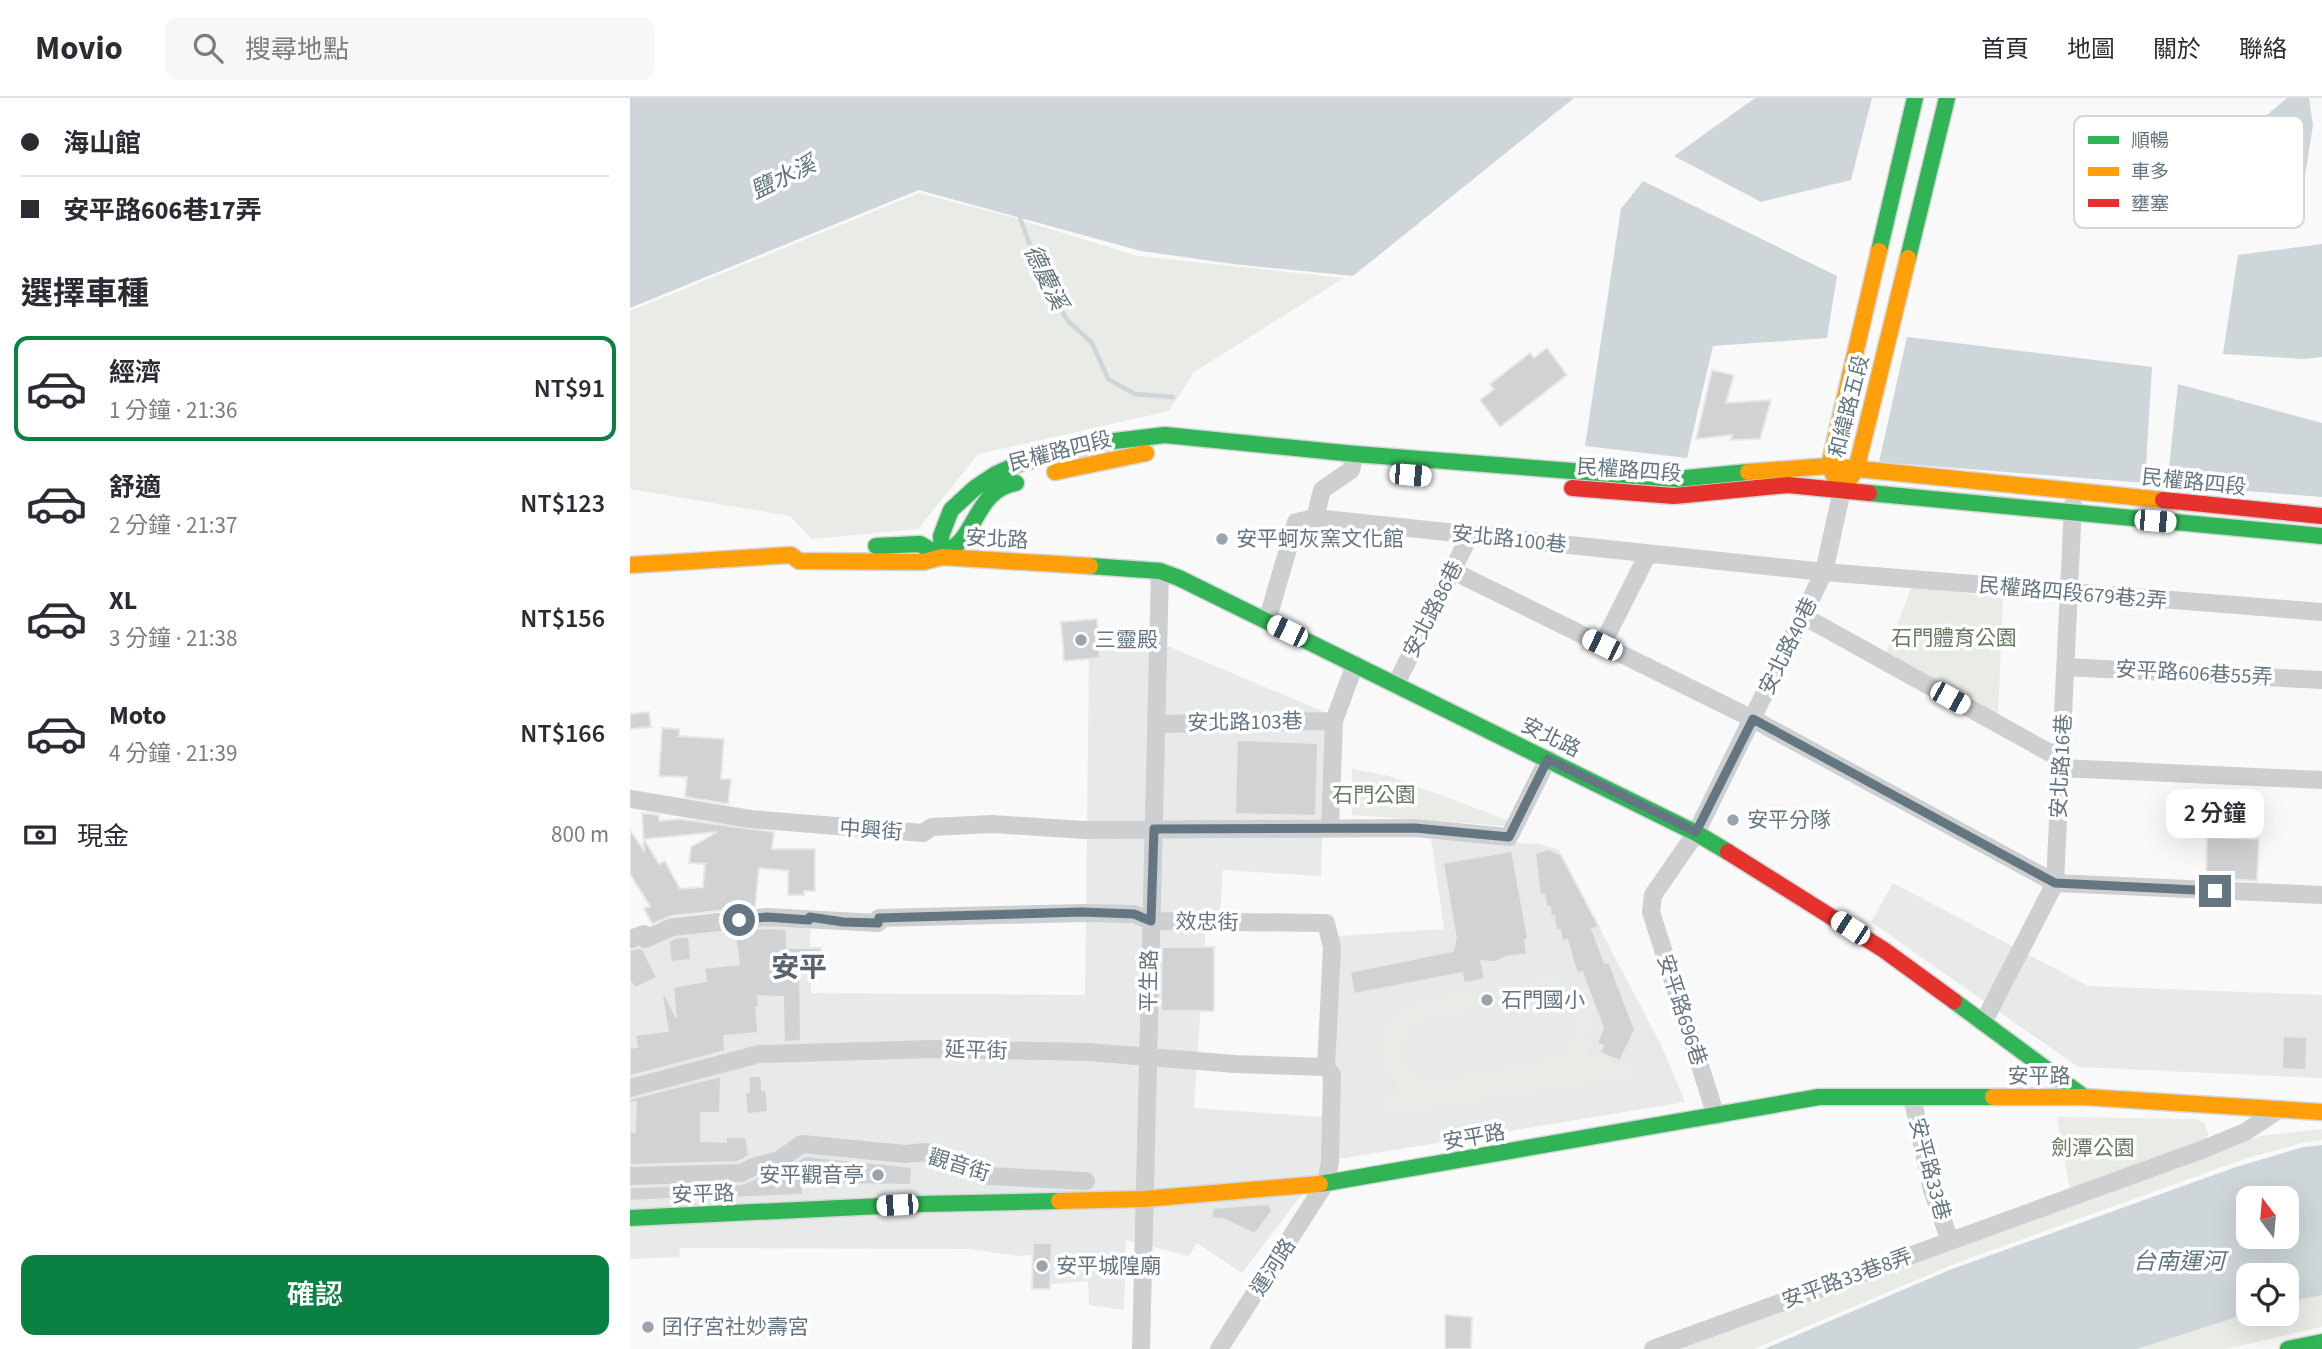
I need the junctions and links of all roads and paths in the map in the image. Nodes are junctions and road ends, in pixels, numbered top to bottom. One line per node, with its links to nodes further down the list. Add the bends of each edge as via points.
1 (1915, 98): 4 (street, 和緯路五段)
2 (1947, 98): 5 (street, 和緯路五段)
3 (1356, 465): 4 (street, 民權路四段, via 1676,479); 11 (street, via 1321,490); 15 (street, 民權路四段, via 1160,451 1087,464 1006,485 976,514 963,538); 15 (street, 民權路四段, via 1165,435 1098,443 1018,464 975,488 951,510 942,536)
4 (1829, 466): 5 (street, 民權路四段); 7 (street, 和緯路五段)
5 (1856, 470): 7 (street, 和緯路五段); 8 (street, 民權路四段)
6 (1549, 486): 7 (street, 民權路四段, via 1674,496 1788,485)
7 (1842, 490): 9 (street, 民權路四段); 19 (street, 安北路40巷)
8 (2073, 491): 9 (street, 安北路16巷); 10 (street, 民權路四段)
9 (2072, 514): 13 (street, 民權路四段); 20 (street, 安北路16巷)
10 (2322, 516)
11 (1315, 518): 12 (street, 安北路100巷); 23 (street, via 1296,522)
12 (1470, 535): 14 (street, 安北路100巷); 17 (street, 安北路86巷)
13 (2322, 536)
14 (1648, 554): 19 (street, 安北路100巷); 24 (street)
15 (942, 556): 16 (street, 安北路, via 920,544 797,548 791,555); 18 (street, 安北路)
16 (630, 565)
17 (1453, 571): 24 (street); 28 (street, 安北路86巷)
18 (1160, 572): 23 (street, 安北路, via 1197,585); 31 (street, 平生路)
19 (1824, 572): 20 (street, 民權路四段679巷2弄); 22 (street, 安北路40巷)
20 (2069, 593): 21 (street, 民權路四段679巷2弄); 26 (street, 安北路16巷)
21 (2322, 612)
22 (1803, 616): 29 (street, 安北路40巷); 33 (street)
23 (1267, 621): 25 (street, 安北路)
24 (1602, 645): 29 (street)
25 (1355, 664): 28 (street, 安北路); 30 (street, 安北路103巷)
26 (2065, 667): 27 (street, 安平路606巷55弄); 33 (street, 安北路16巷)
27 (2322, 680)
28 (1396, 684): 32 (street, 安北路)
29 (1753, 719): 38 (street, 安北路40巷); 39 (street)
30 (1334, 721): 31 (street, 安北路103巷); 36 (street, 安北路103巷)
31 (1156, 724): 37 (street, 平生路)
32 (1548, 759): 36 (street, 中興街, via 1509,837 1415,828); 38 (street, 安北路)
33 (2061, 764): 34 (street); 39 (street, 安北路16巷)
34 (2322, 780)
35 (630, 799): 37 (street, 中興街, via 750,819 861,830 923,833 932,827 992,824)
36 (1331, 828): 37 (street, 中興街)
37 (1154, 829): 42 (street, 平生路)
38 (1696, 832): 41 (street, 安北路40巷); 44 (street, 安北路, via 1873,942)
39 (2055, 883): 40 (street); 44 (street, 安北路16巷)
40 (2322, 895)
41 (1651, 904): 52 (street, 安平路696巷)
42 (1151, 921): 43 (street, 效忠街, via 1134,914 1082,912 879,918 878,923 767,917 672,927 645,939 644,934); 45 (street, 平生路); 46 (street, 效忠街, via 1326,923 1332,947)
43 (630, 939)
44 (1983, 1023): 49 (street, 安北路)
45 (1147, 1056): 46 (street, 延平街, via 1235,1065); 47 (street, 延平街, via 934,1049 759,1054); 56 (street, 平生路)
46 (1326, 1067): 55 (street, 效忠街, via 1332,1075 1330,1163)
47 (630, 1087)
48 (1912, 1097): 49 (street, 安平路); 52 (street, 安平路, via 1819,1097); 58 (street, 安平路33巷, via 1932,1190)
49 (2084, 1097): 50 (street, 安平路)
50 (2280, 1108): 51 (street, 安平路); 58 (street, 安平路33巷8弄, via 2245,1132 2204,1149)
51 (2322, 1111)
52 (1716, 1116): 55 (street, 安平路)
53 (630, 1176): 54 (street, 觀音街, via 741,1173 779,1160 802,1144 926,1152 989,1176)
54 (1086, 1181)
55 (1325, 1184): 56 (street, 安平路); 61 (street, 運河路)
56 (1144, 1199): 57 (street, 安平路); 60 (street, 平生路)
57 (630, 1218)
58 (1950, 1241): 62 (street, 安平路33巷8弄)
59 (2322, 1342): 63 (street)
60 (1141, 1349)
61 (1219, 1349)
62 (1653, 1349)
63 (2288, 1349)

